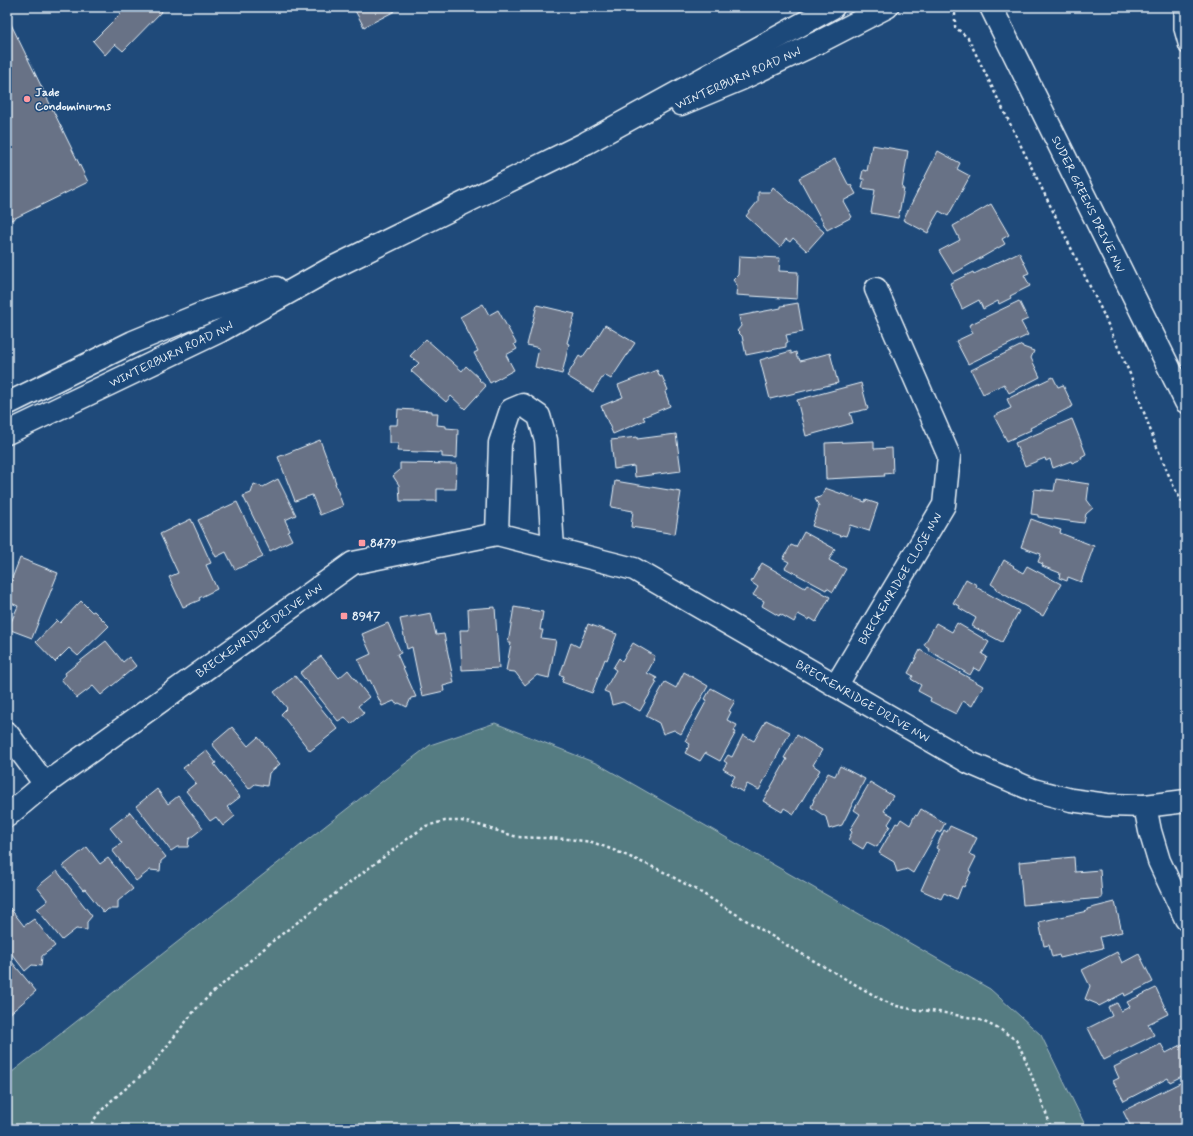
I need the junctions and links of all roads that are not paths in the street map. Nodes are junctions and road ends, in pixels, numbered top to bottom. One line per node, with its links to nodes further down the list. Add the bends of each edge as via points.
1 (833, 7): 6 (street, WINTERBURN ROAD NW)
2 (888, 7): 6 (street, WINTERBURN ROAD NW, via 741,79)
3 (991, 7): 9 (street, SUDER GREENS DRIVE NW)
4 (1181, 7): 5 (lane, via 1181,29)
5 (1186, 47)
6 (586, 143): 7 (street, WINTERBURN ROAD NW)
7 (332, 268): 10 (street, WINTERBURN ROAD NW, via 212,310 133,342); 11 (street, WINTERBURN ROAD NW, via 220,331)
8 (876, 289): 14 (street, BRECKENRIDGE CLOSE NW, via 949,456 944,505)
9 (1186, 402)
10 (7, 404)
11 (7, 433)
12 (497, 534): 13 (street, BRECKENRIDGE DRIVE NW); 13 (street, via 500,443 511,410 522,405 539,416 546,440); 16 (street, BRECKENRIDGE DRIVE NW, via 353,564)
13 (552, 548): 14 (street, BRECKENRIDGE DRIVE NW, via 634,569)
14 (836, 686): 18 (street, BRECKENRIDGE DRIVE NW, via 970,763 1033,790 1078,801)
15 (7, 733): 16 (street)
16 (45, 784): 19 (street, BRECKENRIDGE DRIVE NW)
17 (1186, 801): 18 (street, BRECKENRIDGE DRIVE NW)
18 (1145, 806): 20 (street, via 1159,861)
19 (7, 816)
20 (1186, 919)

